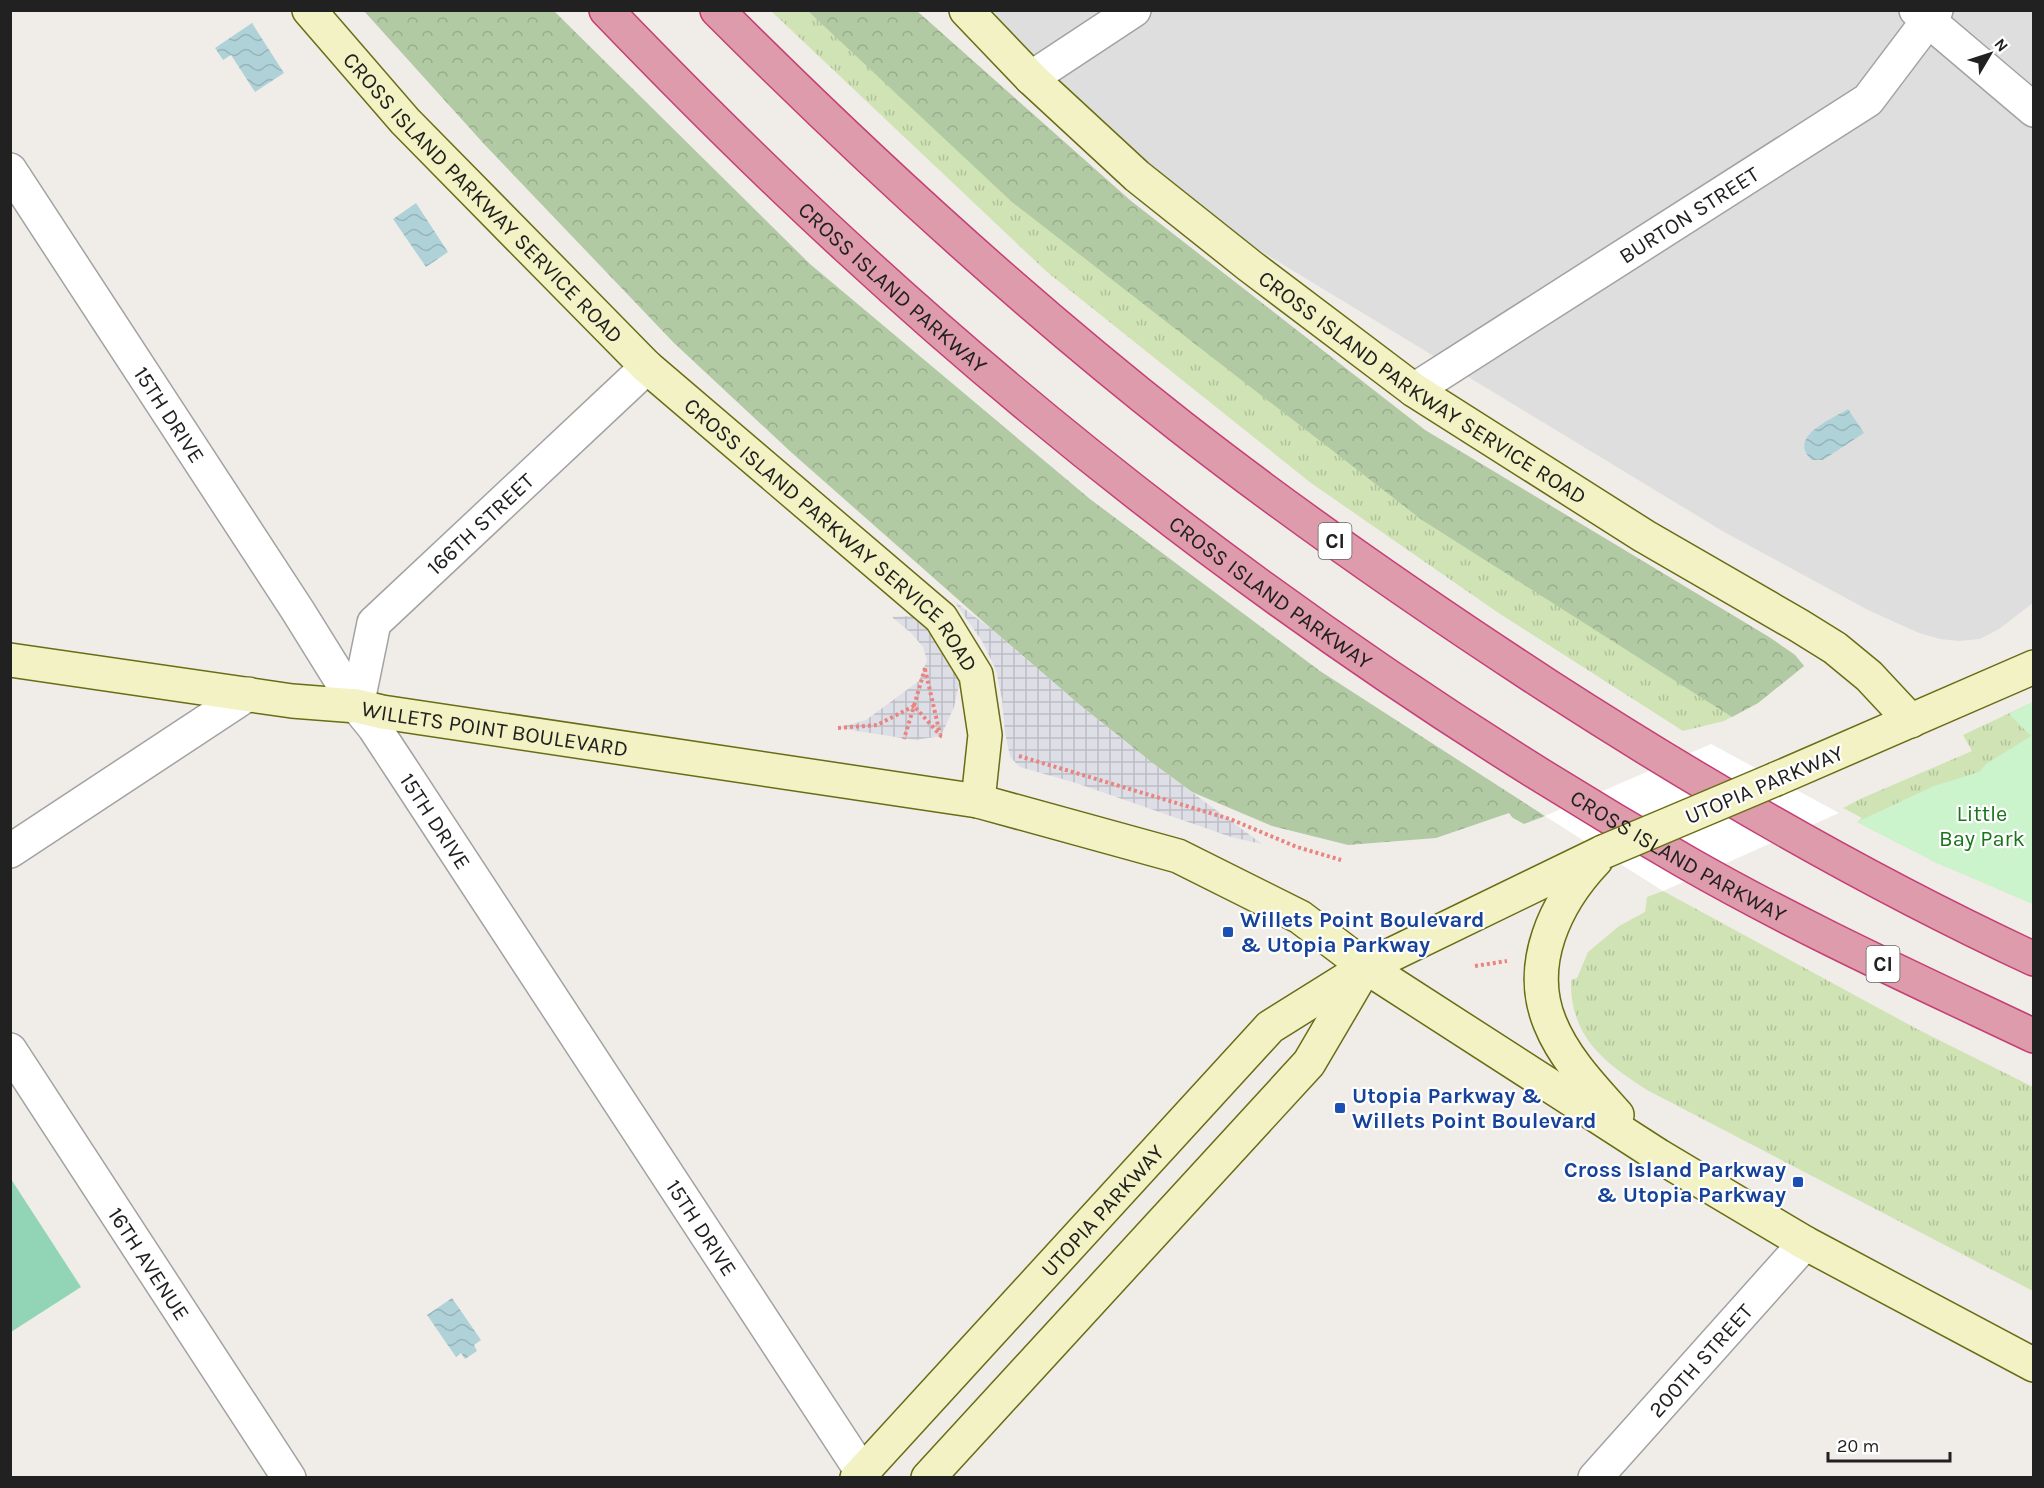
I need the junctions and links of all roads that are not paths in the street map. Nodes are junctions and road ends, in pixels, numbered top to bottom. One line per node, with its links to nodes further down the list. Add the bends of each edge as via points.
1 (309, 10): 10 (street, CROSS ISLAND PARKWAY SERVICE ROAD, via 405,121)
2 (606, 10): 20 (highway, CROSS ISLAND PARKWAY / CI, via 696,103 849,249 988,372 1120,480 1270,594 1422,699 1575,797)
3 (717, 10): 21 (highway, CI, via 858,148 1016,292 1180,426 1292,511 1479,641 1711,788 1893,888)
4 (966, 10): 7 (street, CROSS ISLAND PARKWAY SERVICE ROAD)
5 (1134, 10): 7 (street)
6 (1926, 14): 8 (street); 11 (street, BURTON STREET, via 1868,100)
7 (1031, 78): 11 (street, CROSS ISLAND PARKWAY SERVICE ROAD, via 1137,176)
8 (2034, 110)
9 (10, 170): 15 (street, 15TH DRIVE)
10 (646, 367): 15 (street, 166TH STREET, via 374,623); 17 (street, CROSS ISLAND PARKWAY SERVICE ROAD, via 941,618 976,675 986,735)
11 (1414, 390): 16 (street, CROSS ISLAND PARKWAY SERVICE ROAD, via 1644,536 1835,648 1869,676)
12 (10, 660): 14 (street, WILLETS POINT BOULEVARD)
13 (2034, 667): 16 (street, UTOPIA PARKWAY)
14 (248, 694): 15 (street, WILLETS POINT BOULEVARD); 18 (street)
15 (357, 706): 17 (street, WILLETS POINT BOULEVARD); 29 (street, 15TH DRIVE)
16 (1911, 721): 19 (street, UTOPIA PARKWAY, bridge)
17 (978, 801): 22 (street, via 1178,856 1300,917)
18 (10, 851)
19 (1603, 852): 22 (street, UTOPIA PARKWAY); 26 (street, via 1575,885 1555,918 1542,958 1544,999 1550,1023 1575,1066)
20 (1734, 889): 23 (highway, CROSS ISLAND PARKWAY / CI); 25 (highway)
21 (2034, 959)
22 (1366, 967): 26 (street); 29 (street, UTOPIA PARKWAY, via 1270,1027); 31 (street, via 1309,1063)
23 (2034, 1036)
24 (10, 1050): 30 (street, 16TH AVENUE)
25 (2034, 1054)
26 (1659, 1156): 27 (street)
27 (1805, 1243): 28 (street); 32 (street, 200TH STREET)
28 (2034, 1365)
29 (859, 1475)
30 (289, 1478)
31 (928, 1478)
32 (1595, 1478)

